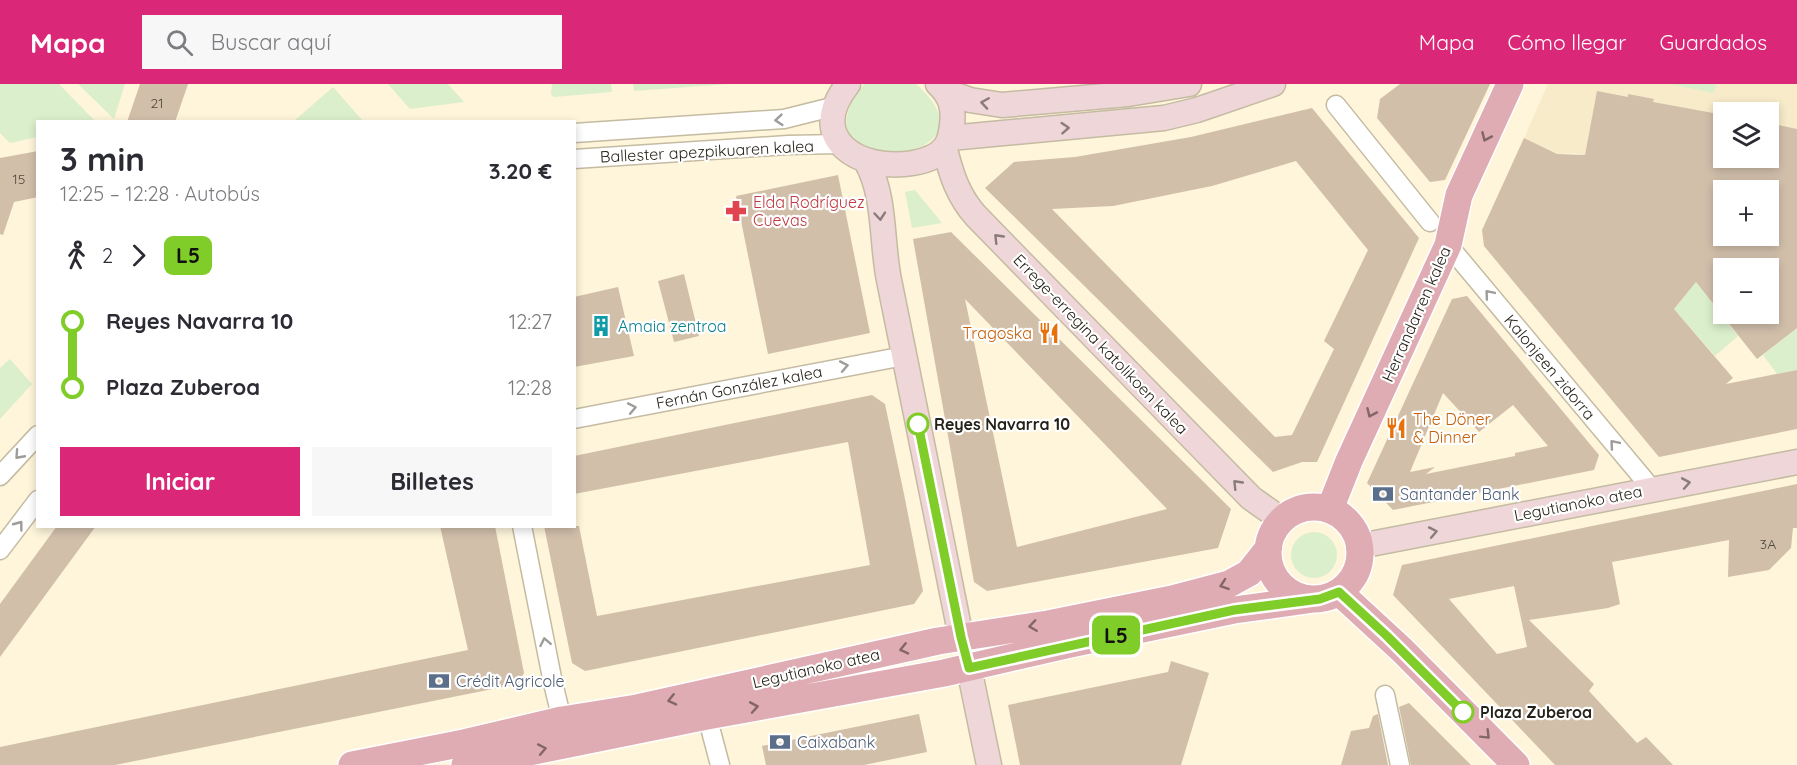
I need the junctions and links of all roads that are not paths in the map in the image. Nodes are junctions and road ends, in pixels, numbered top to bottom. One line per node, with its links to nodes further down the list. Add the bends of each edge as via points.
1 (1189, 84): 4 (main road, one-way to 4, via 1136,93 1002,105 970,100)
2 (1273, 84): 8 (main road, one-way to 2, via 1164,118)
3 (1510, 84): 13 (main road, Herrandarren kalea, one-way to 13, via 1459,195)
4 (941, 87): 8 (main road, via 954,114)
5 (844, 90): 7 (street, Ballester apezpikuaren kalea, one-way to 7, via 784,119); 9 (main road, via 833,121)
6 (1336, 105): 12 (street)
7 (576, 133)
8 (947, 143): 11 (main road, via 924,161 888,166); 22 (main road, Errege-erregina katolikoen kalea, one-way to 8, via 1251,498 976,216 952,176)
9 (840, 144): 10 (street, Ballester apezpikuaren kalea); 11 (main road)
10 (576, 159)
11 (866, 161): 14 (main road, one-way to 14, via 878,189 886,267)
12 (1430, 222)
13 (1448, 245): 19 (street, Kalonjeen zidorra, one-way to 13); 21 (main road, Herrandarren kalea, one-way to 21)
14 (904, 356): 15 (street, Fernán González kalea, one-way to 14); 28 (main road)
15 (576, 419)
16 (36, 437): 18 (street, one-way to 18)
17 (1797, 462): 19 (main road, Legutianoko atea, one-way to 17)
18 (0, 476)
19 (1652, 489): 24 (main road, Legutianoko atea, one-way to 19)
20 (36, 503): 26 (street, one-way to 20)
21 (1329, 510): 22 (main road, via 1305,508); 24 (main road, via 1353,528)
22 (1282, 520): 25 (main road)
23 (522, 528): 32 (street, one-way to 23)
24 (1360, 546): 27 (main road, via 1360,560 1349,584)
25 (1268, 549): 27 (main road, via 1273,574 1280,584 1301,597); 28 (main road, Legutianoko atea, one-way to 28, via 1249,573 1229,584 1048,624)
26 (0, 550)
27 (1326, 596): 29 (main road, Legutianoko atea, via 1234,610); 38 (main road, one-way to 38, via 1402,650)
28 (961, 637): 29 (main road); 32 (main road, Legutianoko atea, one-way to 32, via 638,708)
29 (969, 668): 31 (main road, Legutianoko atea, one-way to 29); 36 (main road)
30 (1385, 695): 37 (street)
31 (707, 716): 34 (main road, Legutianoko atea, one-way to 31); 35 (street)
32 (562, 720): 33 (main road, Legutianoko atea)
33 (352, 765)
34 (465, 765)
35 (720, 765)
36 (989, 765)
37 (1400, 765)
38 (1516, 765)

